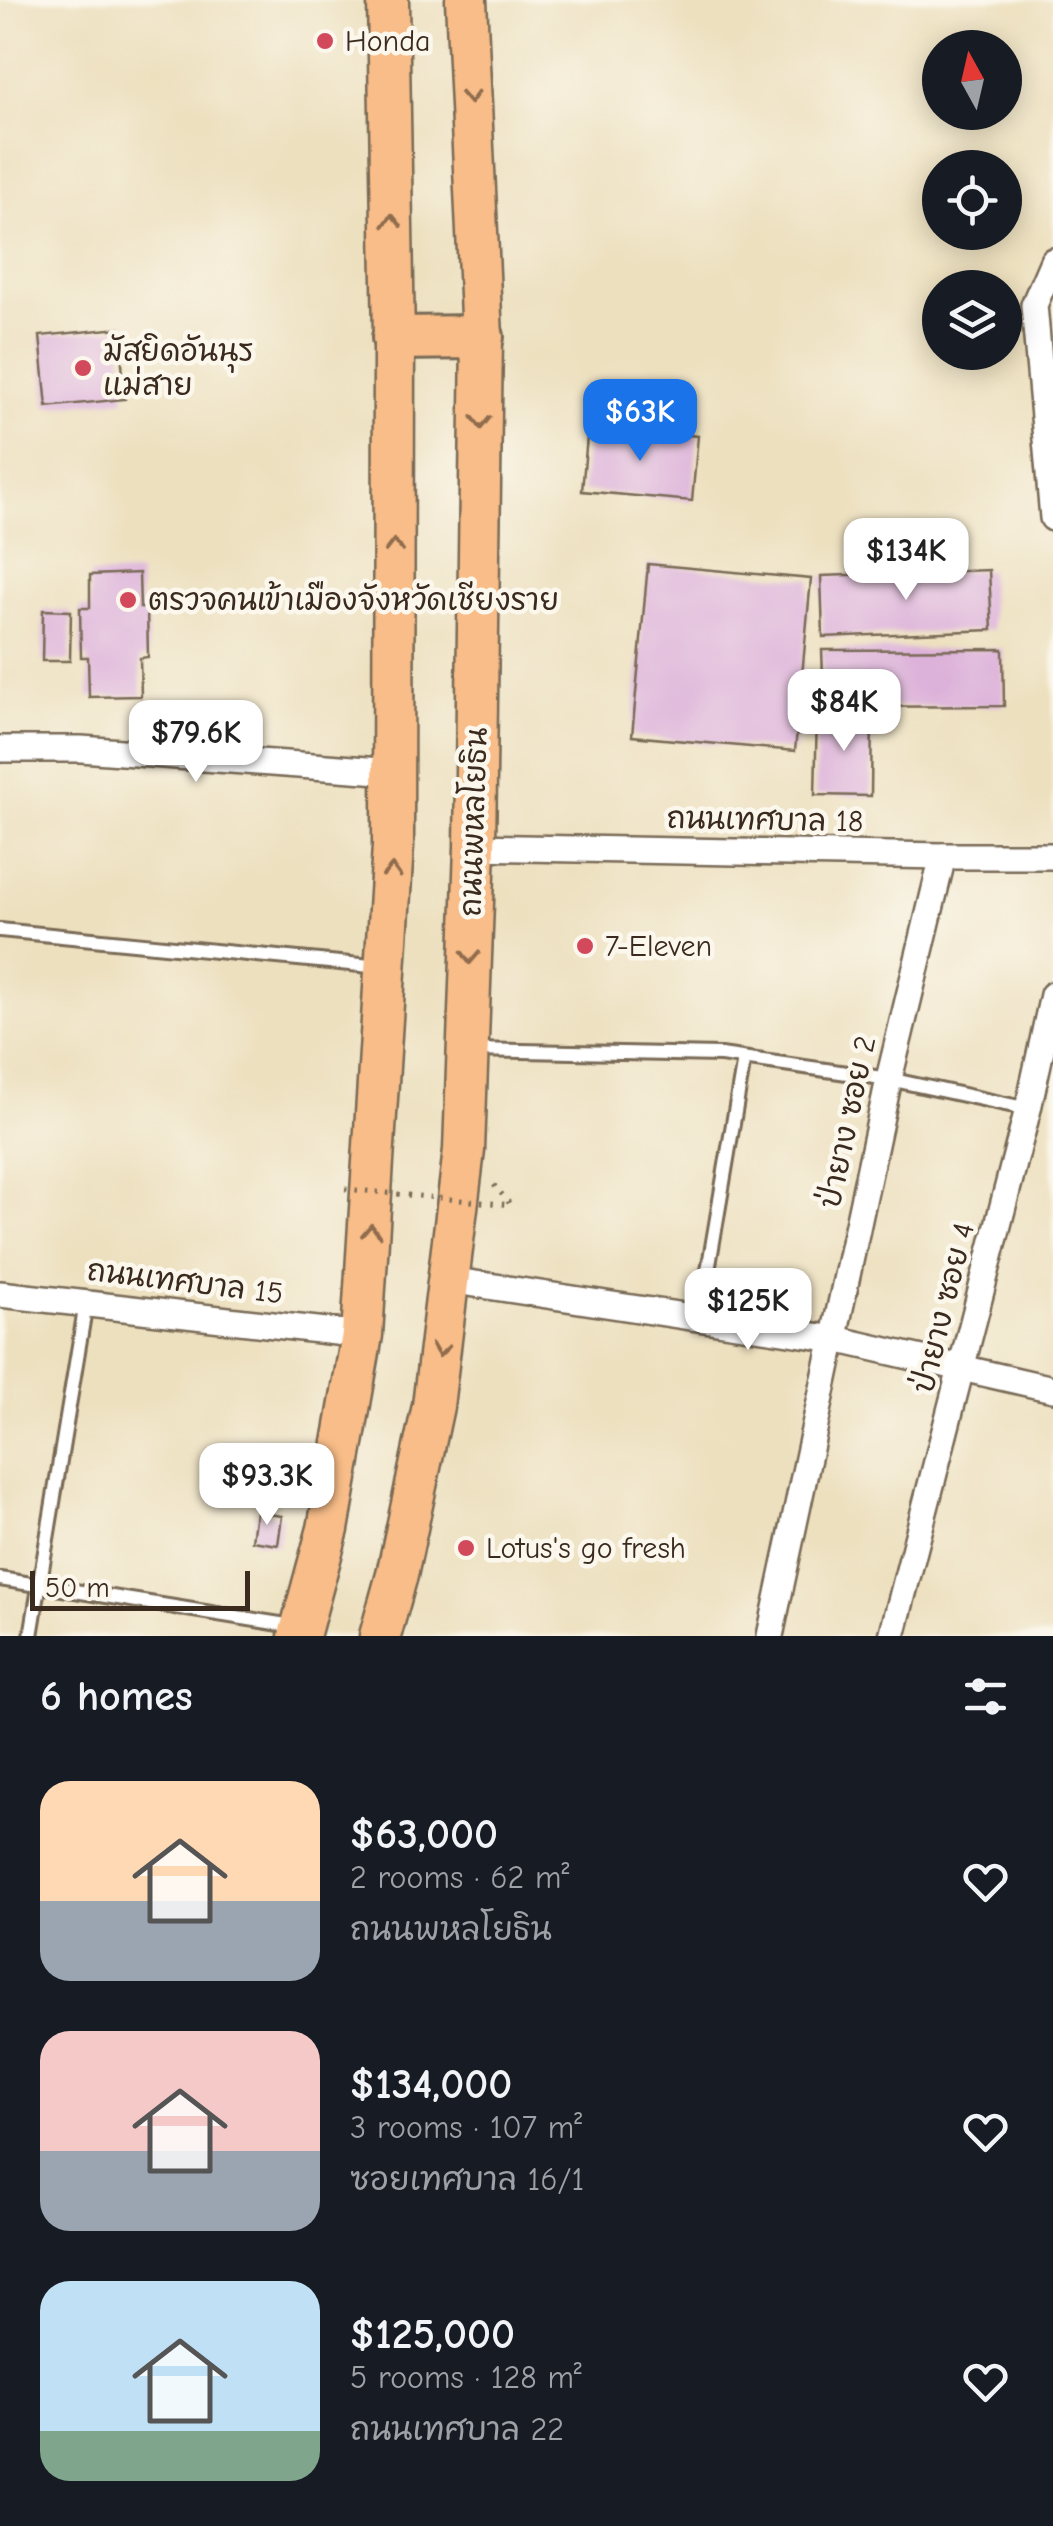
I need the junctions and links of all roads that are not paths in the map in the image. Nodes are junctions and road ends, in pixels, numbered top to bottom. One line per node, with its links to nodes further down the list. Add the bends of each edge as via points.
1 (388, 0): 5 (main road, one-way to 1)
2 (466, 0): 4 (main road, ถนนพหลโยธิน, one-way to 4)
3 (1053, 261): 6 (street, via 1034,305)
4 (482, 337): 5 (highway); 9 (main road, ถนนพหลโยธิน, one-way to 9)
5 (394, 338): 8 (main road, one-way to 5)
6 (1053, 518)
7 (0, 749): 8 (street, via 81,748)
8 (394, 772): 13 (main road, one-way to 8)
9 (475, 847): 10 (street, ถนนเทศบาล 18); 15 (main road, ถนนพหลโยธิน, one-way to 15)
10 (943, 856): 11 (street, ถนนเทศบาล 18); 17 (street, ป่ายาง ซอย 2)
11 (1053, 856)
12 (0, 930): 13 (lane)
13 (386, 967): 23 (main road, one-way to 13)
14 (1053, 995): 18 (street, ป่ายาง ซอย 4)
15 (466, 1050): 16 (lane); 19 (main road, ถนนพหลโยธิน, via 464,1150)
16 (744, 1059): 17 (lane); 22 (lane)
17 (889, 1080): 18 (lane); 24 (street, ป่ายาง ซอย 2)
18 (1028, 1109): 25 (street, ป่ายาง ซอย 4)
19 (449, 1280): 22 (street); 31 (main road, ถนนพหลโยธิน, one-way to 31, via 433,1406)
20 (0, 1294): 21 (street, ถนนเทศบาล 15)
21 (86, 1303): 23 (street, ถนนเทศบาล 15); 28 (lane)
22 (700, 1318): 24 (street)
23 (362, 1335): 29 (main road, via 328,1529)
24 (836, 1338): 25 (street); 32 (street, ป่ายาง ซอย 2)
25 (962, 1369): 26 (street); 33 (street, ป่ายาง ซอย 4)
26 (1053, 1389)
27 (0, 1580): 28 (lane)
28 (41, 1586): 29 (lane); 30 (lane)
29 (301, 1632)
30 (31, 1636)
31 (380, 1636)
32 (770, 1636)
33 (892, 1636)

